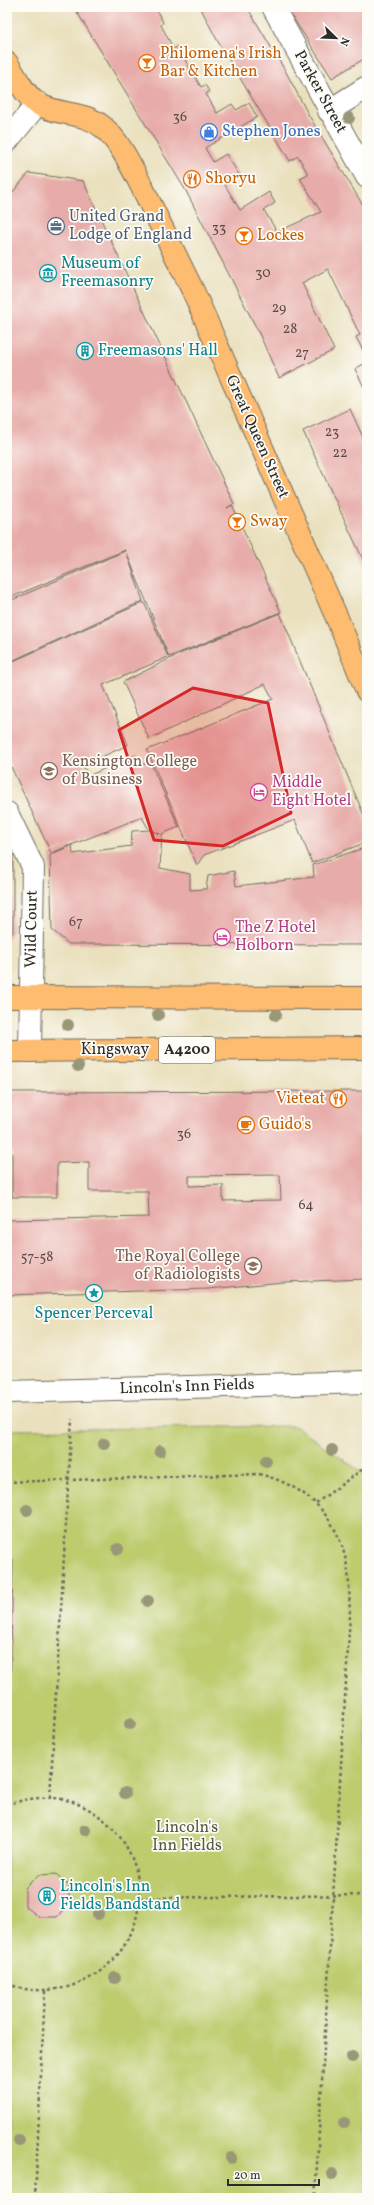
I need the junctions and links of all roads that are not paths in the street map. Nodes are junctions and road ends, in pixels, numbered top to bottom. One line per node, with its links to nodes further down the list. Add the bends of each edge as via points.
1 (273, 7): 5 (street, Parker Street)
2 (7, 63): 4 (main road, Great Queen Street, via 28,96)
3 (367, 87): 5 (street)
4 (38, 104): 6 (street); 8 (main road, Great Queen Street, via 85,116 96,122 105,128 126,157 172,245)
5 (329, 111): 7 (street, Parker Street)
6 (7, 142)
7 (367, 177)
8 (362, 664): 9 (main road, Great Queen Street)
9 (367, 691)
10 (7, 813): 12 (street, Wild Court, via 33,867)
11 (7, 997): 12 (main road)
12 (31, 997): 13 (main road); 16 (street, Wild Court)
13 (367, 998)
14 (367, 1048): 16 (main road, Kingsway / A4200)
15 (7, 1051): 16 (main road, Kingsway / A4200)
16 (30, 1051)
17 (367, 1382): 18 (street, Lincoln's Inn Fields)
18 (7, 1392)

